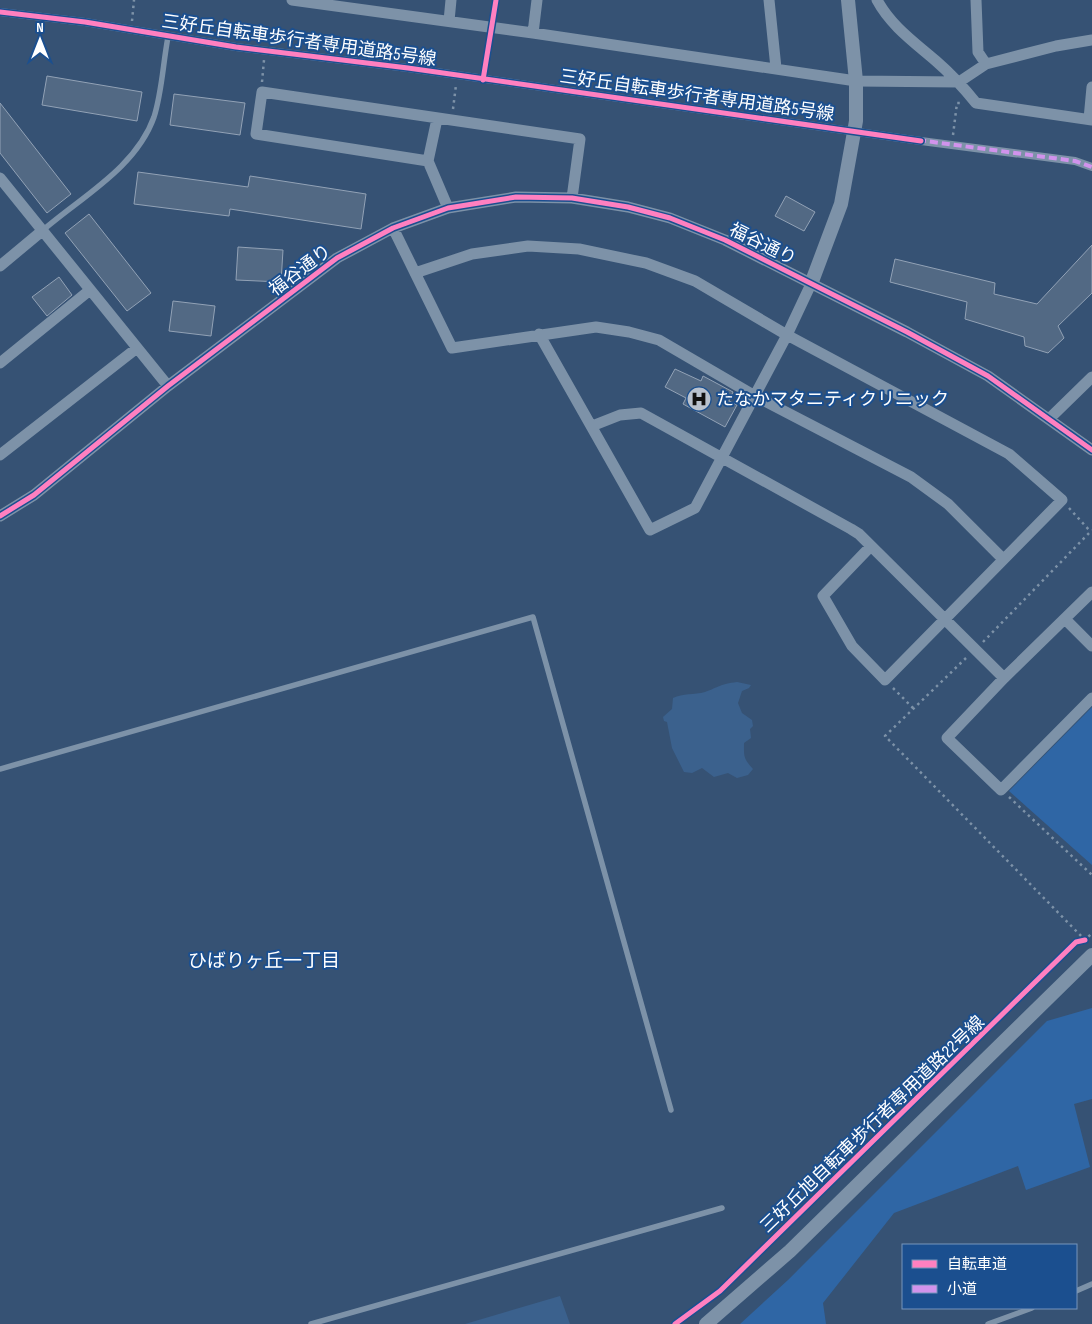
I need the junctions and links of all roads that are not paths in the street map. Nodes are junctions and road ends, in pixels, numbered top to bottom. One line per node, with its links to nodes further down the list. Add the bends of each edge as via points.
1 (292, 0): 9 (street)
2 (451, 0): 9 (street)
3 (537, 0): 10 (street)
4 (769, 0): 14 (street)
5 (848, 0): 15 (street)
6 (878, 0): 16 (street, via 882,10 903,34)
7 (976, 0): 13 (street, via 978,52)
8 (0, 12): 11 (street, 三好丘自転車歩行者専用道路5号線, via 131,29)
9 (448, 21): 10 (street)
10 (534, 33): 14 (street)
11 (168, 38): 21 (street, 三好丘自転車歩行者専用道路5号線, bridge, via 1076,161); 26 (lane, via 154,117 139,147 119,168)
12 (1092, 40): 13 (street)
13 (986, 64): 16 (street)
14 (776, 68): 15 (street)
15 (856, 81): 16 (street); 29 (street, via 856,121 840,204)
16 (959, 82): 19 (street, via 976,103)
17 (1092, 87): 19 (street)
18 (437, 119): 20 (street); 20 (street, via 262,92 256,134); 23 (street, via 580,139)
19 (1090, 119)
20 (428, 161): 24 (street)
21 (1092, 166)
22 (0, 178): 26 (street)
23 (572, 198): 24 (street, 福谷通り, via 516,197); 29 (street, 福谷通り, via 670,218 724,240)
24 (448, 208): 25 (street, 福谷通り)
25 (393, 228): 28 (street); 36 (street, 福谷通り, via 337,258)
26 (42, 231): 27 (street); 30 (street)
27 (0, 266)
28 (415, 273): 31 (street, via 452,348); 32 (street, via 472,254 528,246 579,249 646,263 695,281)
29 (811, 284): 32 (street); 38 (street, 福谷通り, via 988,376)
30 (90, 290): 33 (street); 34 (street)
31 (539, 334): 37 (street, via 596,327 659,340); 39 (street)
32 (787, 335): 37 (street); 45 (street, via 1009,454 1062,500)
33 (137, 348): 36 (street); 41 (street)
34 (0, 363)
35 (1091, 381): 38 (street)
36 (168, 386): 43 (street, 福谷通り, via 34,495)
37 (755, 396): 42 (street); 45 (street, via 911,477 948,504)
38 (1050, 418): 40 (street, 福谷通り)
39 (592, 426): 42 (street, via 620,415 641,413); 42 (street, via 650,530 694,508)
40 (1092, 450)
41 (0, 455)
42 (720, 458): 44 (street, via 851,529)
43 (0, 516)
44 (870, 546): 48 (street); 48 (street, via 823,596 852,646 885,680)
45 (1003, 558): 48 (street)
46 (1092, 592): 47 (street)
47 (1065, 619): 49 (street); 50 (street)
48 (945, 621): 50 (street)
49 (1092, 646)
50 (1004, 678): 51 (street, via 947,738 1001,790)
51 (1092, 698)
52 (0, 769): 54 (lane, via 533,617)
53 (1092, 955): 60 (street, via 790,1250)
54 (671, 1110)
55 (722, 1208): 59 (lane)
56 (1092, 1284): 57 (lane)
57 (1077, 1291)
58 (1029, 1309): 61 (lane)
59 (310, 1324)
60 (706, 1324)
61 (988, 1324)

